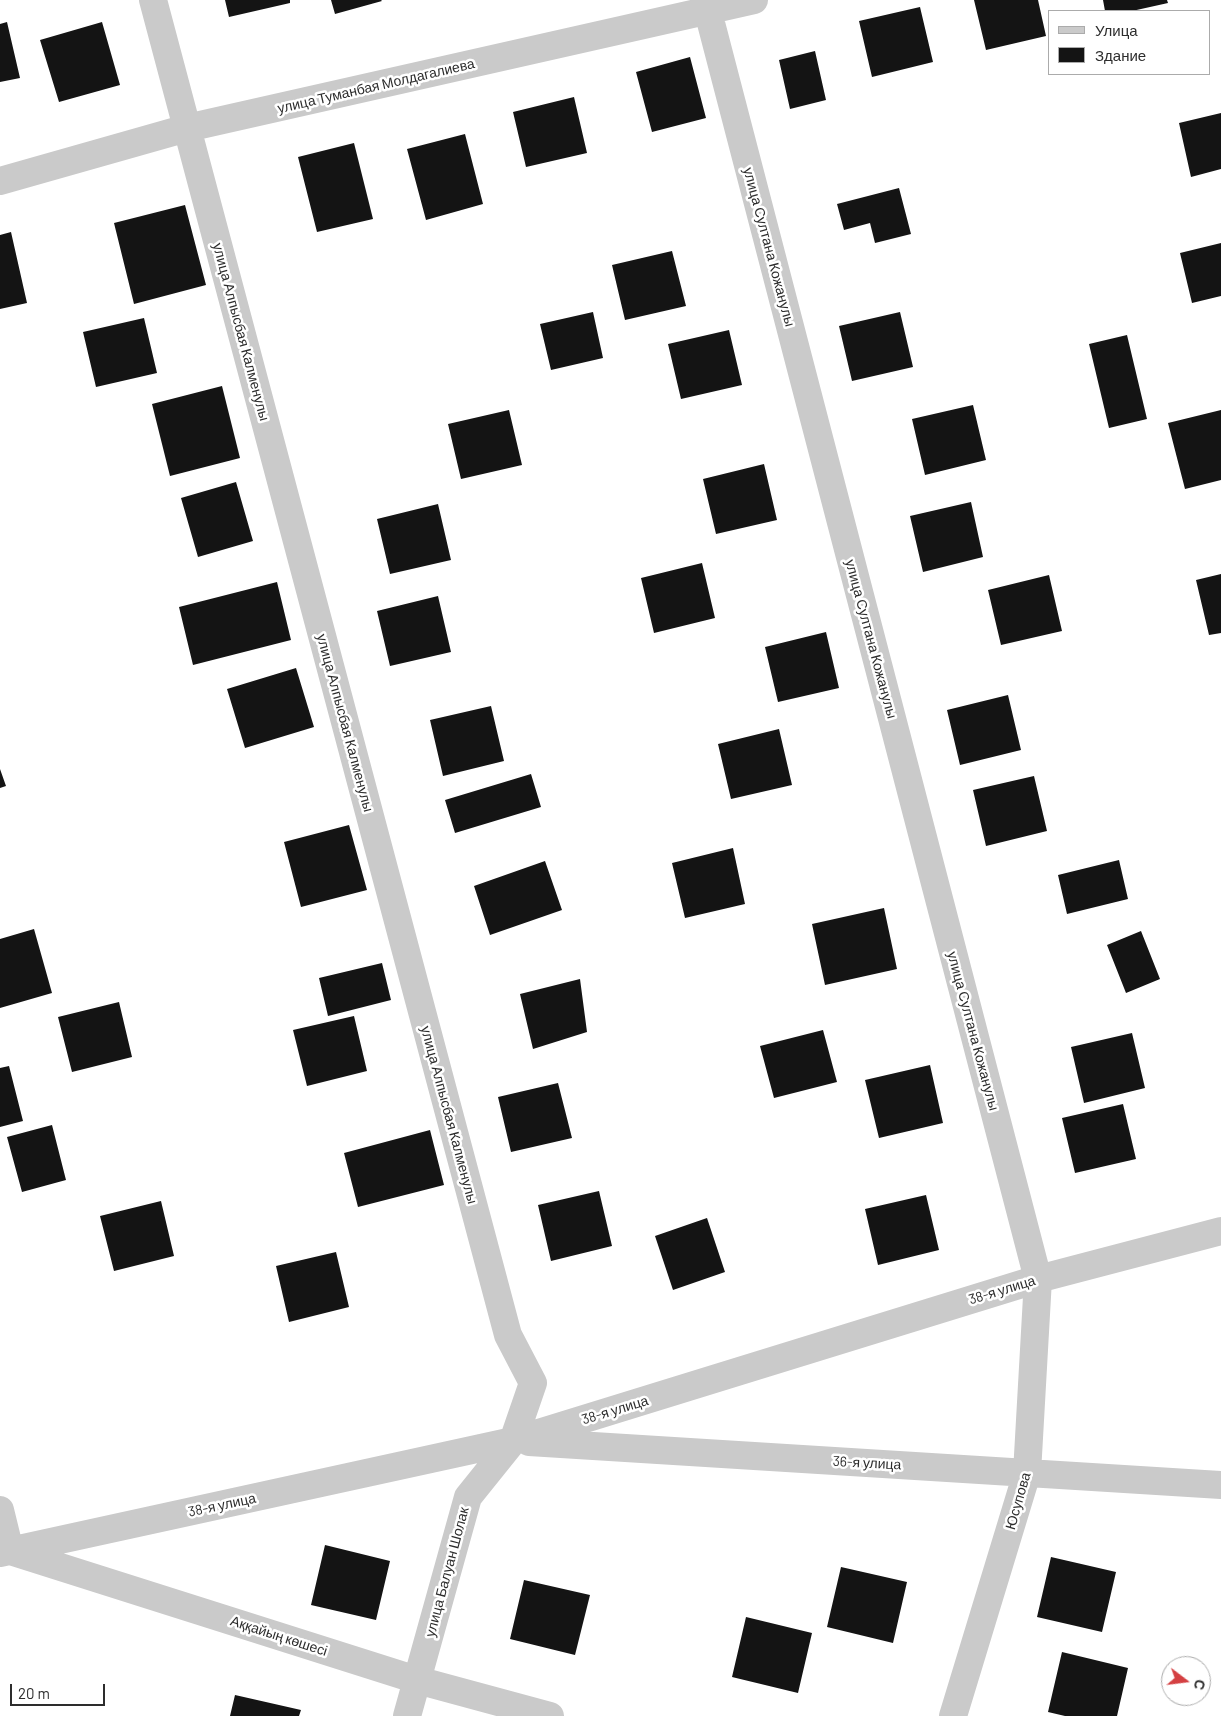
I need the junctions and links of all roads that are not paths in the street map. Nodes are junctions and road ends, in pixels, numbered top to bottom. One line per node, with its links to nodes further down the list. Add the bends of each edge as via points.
1 (153, 0): 4 (street, улица Алпысбая Калменулы)
2 (754, 0): 3 (street, улица Туманбая Молдагалиева)
3 (706, 6): 4 (street, улица Туманбая Молдагалиева); 7 (street, улица Султана Кожанулы)
4 (187, 128): 5 (street, улица Туманбая Молдагалиева); 8 (street, улица Алпысбая Калменулы, via 508,1335 533,1384)
5 (0, 181)
6 (1221, 1231): 7 (street, 38-я улица)
7 (1038, 1279): 8 (street, 38-я улица); 9 (street, Юсупова)
8 (513, 1441): 9 (street, 36-я улица); 12 (street, 38-я улица); 13 (street, улица Балуан Шолак, via 468,1497)
9 (1027, 1473): 10 (street, 36-я улица); 16 (street, Юсупова)
10 (1221, 1485)
11 (0, 1510): 12 (street)
12 (5, 1552): 13 (street, Аққайың көшесі)
13 (417, 1680): 14 (street, улица Балуан Шолак); 15 (street, Аққайың көшесі)
14 (407, 1716)
15 (550, 1716)
16 (953, 1716)

